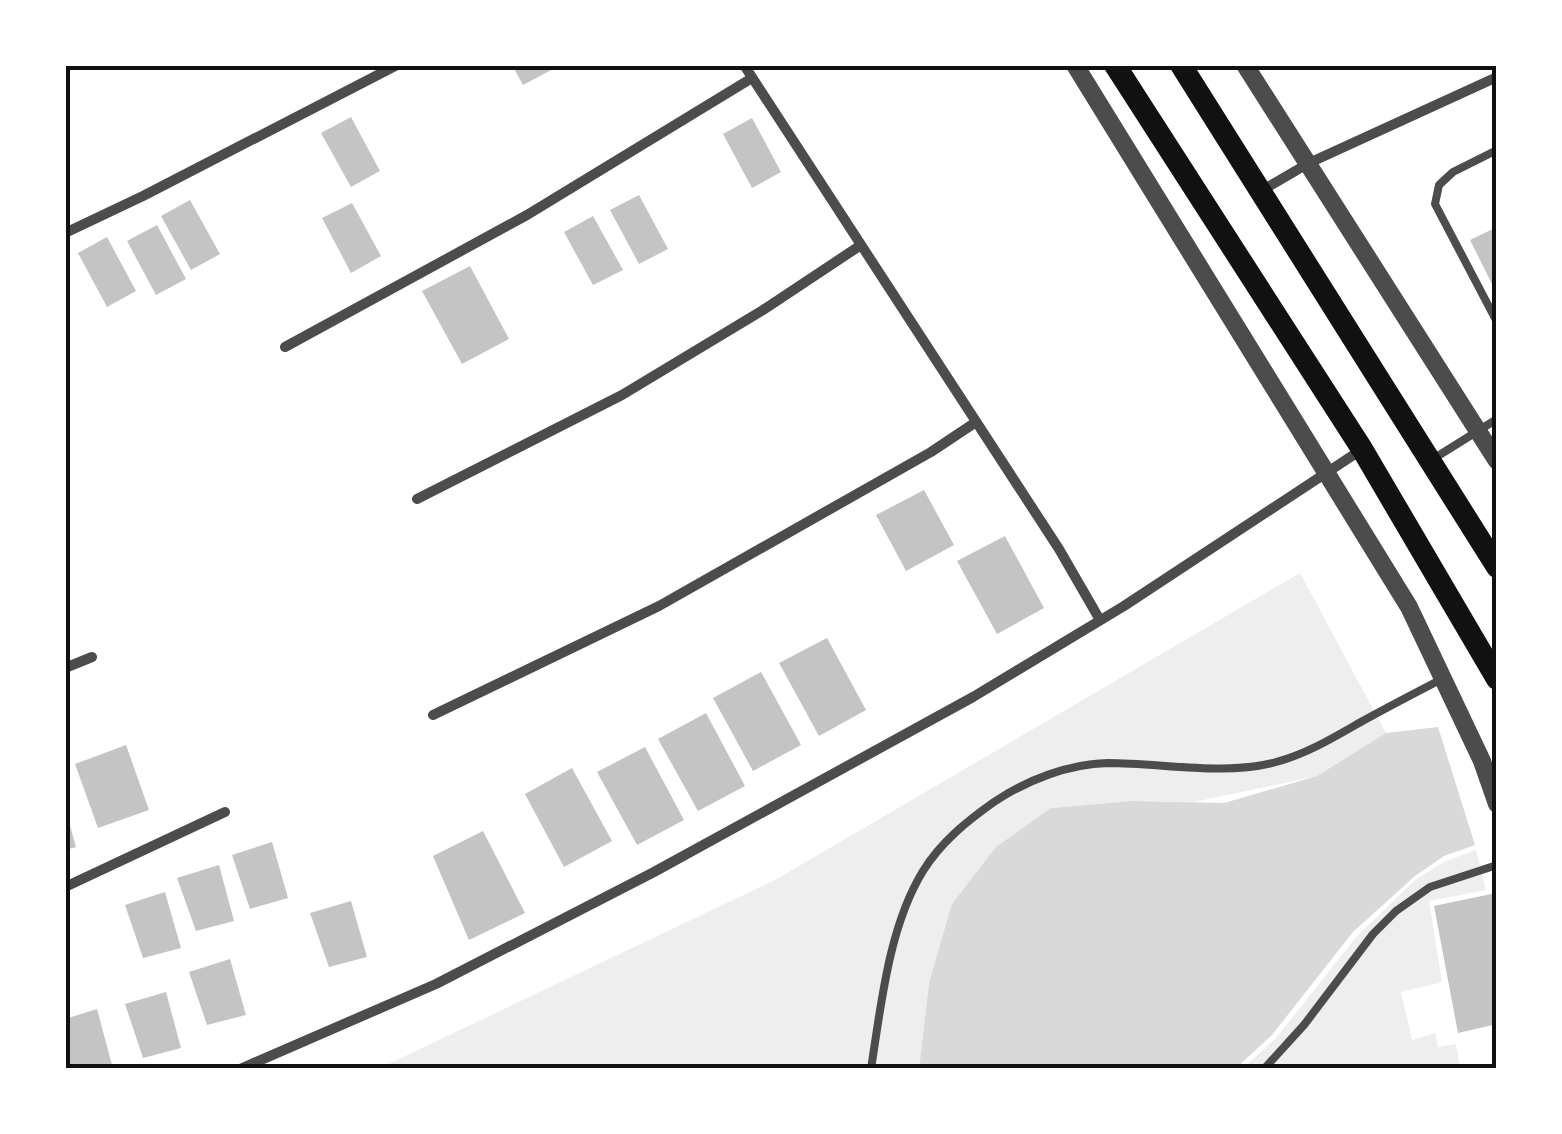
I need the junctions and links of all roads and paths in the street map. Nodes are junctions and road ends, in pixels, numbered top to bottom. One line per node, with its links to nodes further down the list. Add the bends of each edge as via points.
1 (398, 65): 12 (street)
2 (744, 65): 8 (street)
3 (1075, 65): 22 (street)
4 (1115, 65): 19 (main road)
5 (1181, 65): 11 (main road)
6 (1245, 65): 10 (street)
7 (1497, 77): 10 (street)
8 (752, 78): 13 (street); 15 (street, via 527,216)
9 (1497, 150): 14 (lane, via 1453,172 1439,185 1435,204)
10 (1309, 164): 11 (street); 18 (street)
11 (1262, 191): 20 (main road)
12 (65, 233)
13 (861, 245): 17 (street); 23 (street, via 622,395)
14 (1497, 322)
15 (285, 347)
16 (1497, 420): 18 (lane)
17 (976, 422): 25 (street); 30 (street, via 659,606)
18 (1478, 430): 20 (lane); 21 (street)
19 (1362, 449): 22 (street); 29 (main road)
20 (1430, 461): 24 (main road)
21 (1497, 461)
22 (1326, 474): 25 (street); 28 (street, via 1409,606)
23 (417, 499)
24 (1497, 567)
25 (1100, 620): 35 (street, via 654,872 436,984)
26 (92, 657): 27 (street)
27 (65, 668)
28 (1444, 678): 31 (street); 36 (lane, via 1275,762 1104,763 1033,779 1002,797 966,822 922,872 888,962)
29 (1497, 678)
30 (433, 714)
31 (1497, 804)
32 (226, 812): 34 (street)
33 (1497, 865): 37 (lane, via 1430,887 1396,910)
34 (65, 887)
35 (240, 1069)
36 (871, 1069)
37 (1264, 1069)

